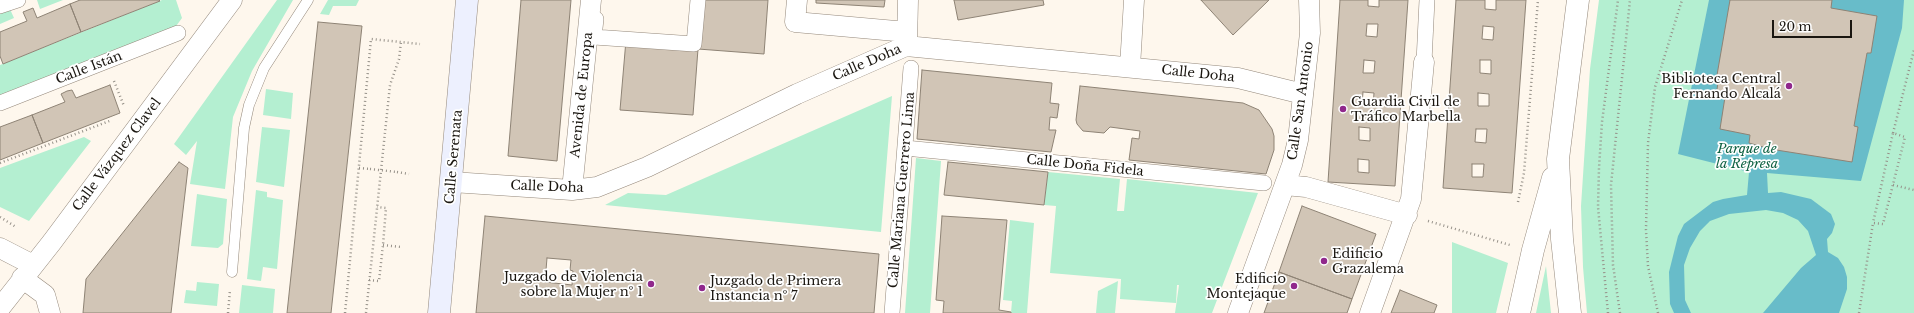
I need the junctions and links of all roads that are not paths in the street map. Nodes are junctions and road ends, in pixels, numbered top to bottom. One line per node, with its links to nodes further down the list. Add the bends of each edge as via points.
1 (18, 0): 14 (street)
2 (232, 0): 30 (street, Calle Vázquez Clavel)
3 (308, 0): 31 (lane, via 264,68 249,105 244,128)
4 (467, 0): 24 (main road, Calle Serenata)
5 (591, 0): 27 (street, Avenida de Europa)
6 (598, 0): 7 (street, via 594,37 694,44)
7 (698, 0)
8 (796, 0): 16 (street, via 795,22)
9 (908, 0): 16 (street)
10 (1134, 0): 18 (street)
11 (1309, 0): 20 (street, Calle San Antonio, via 1310,33)
12 (1427, 0): 17 (street)
13 (1578, 0): 23 (street)
14 (0, 6)
15 (178, 33): 21 (street, Calle Istán)
16 (907, 39): 18 (street, Calle Doha); 27 (street, Calle Doha, via 626,177 597,187)
17 (1424, 62): 28 (street, via 1411,199)
18 (1130, 67): 20 (street, Calle Doha, via 1238,78)
19 (912, 68): 22 (street, Calle Mariana Guerrero Lima)
20 (1303, 94): 26 (street, Calle San Antonio, via 1298,140)
21 (0, 103)
22 (905, 148): 25 (street, Calle Doña Fidela); 35 (street, Calle Mariana Guerrero Lima)
23 (1558, 159): 38 (street); 39 (street, via 1562,239)
24 (452, 182): 27 (street, Calle Doha); 34 (main road, Calle Serenata)
25 (1264, 183)
26 (1285, 185): 28 (street, via 1306,187); 36 (street, Calle San Antonio)
27 (572, 190)
28 (1407, 215): 37 (street)
29 (0, 248): 30 (street)
30 (28, 271): 32 (street, Calle Vázquez Clavel); 33 (street, via 45,295)
31 (232, 272)
32 (0, 308)
33 (50, 313)
34 (439, 313)
35 (892, 313)
36 (1238, 313)
37 (1370, 313)
38 (1519, 313)
39 (1570, 313)

